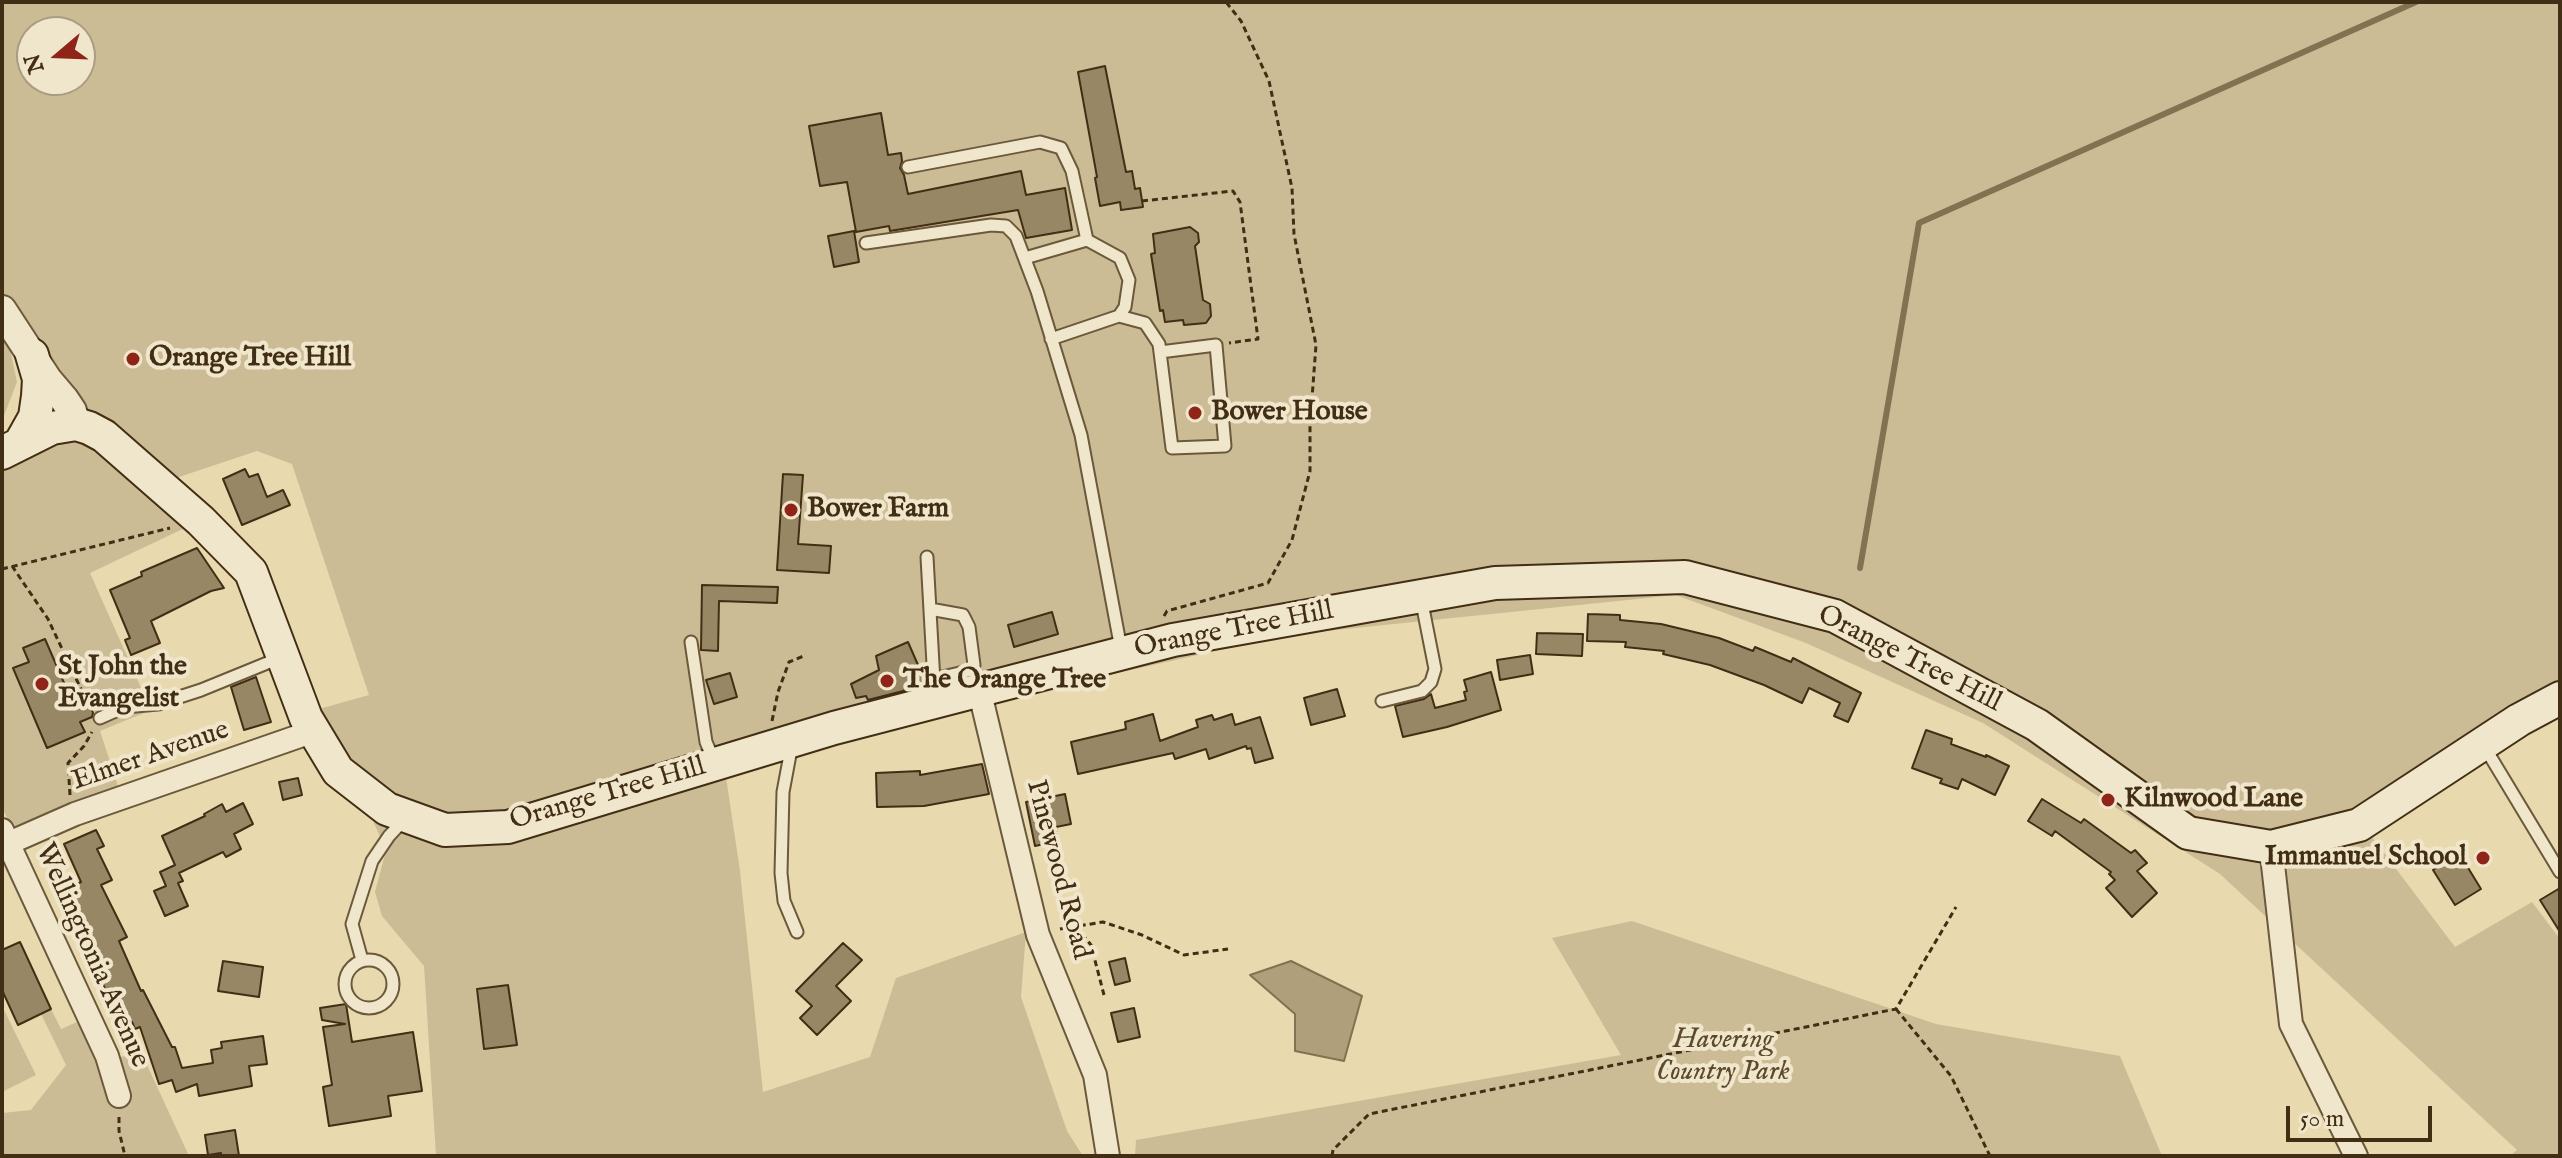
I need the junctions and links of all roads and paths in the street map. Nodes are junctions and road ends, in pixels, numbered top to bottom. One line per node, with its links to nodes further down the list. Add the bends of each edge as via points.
1 (1226, 2): 22 (path, via 1241,21 1269,81 1292,188 1294,234 1316,345 1310,471 1292,540 1268,583 1167,611)
2 (908, 167): 4 (lane, via 1040,142 1061,148 1072,171)
3 (1142, 201): 10 (path, via 1233,191 1240,202 1258,339)
4 (1087, 240): 6 (lane); 8 (lane, via 1120,258 1129,280)
5 (866, 243): 6 (lane, via 1006,226)
6 (1025, 258): 9 (lane)
7 (2, 310): 12 (street)
8 (1119, 316): 9 (lane); 11 (lane, via 1145,323)
9 (1051, 339): 22 (lane)
10 (1216, 345): 11 (lane); 11 (lane, via 1225,446 1172,448)
11 (1160, 352)
12 (32, 355): 13 (street); 14 (main road, via 39,379 35,417)
13 (76, 424): 14 (main road, via 52,428); 15 (main road, Orange Tree Hill, via 104,436)
14 (12, 448)
15 (201, 521): 17 (path); 24 (main road, Orange Tree Hill, via 251,572)
16 (927, 557): 20 (lane)
17 (12, 566): 18 (path); 29 (path, via 48,619)
18 (2, 569)
19 (1421, 596): 22 (main road, Orange Tree Hill); 28 (lane, via 1435,669 1431,682 1422,691); 37 (main road, Orange Tree Hill, via 1495,583 1685,577 1835,616 2037,725 2188,833)
20 (930, 609): 26 (lane); 26 (lane, via 963,615 974,665)
21 (691, 642): 33 (lane, via 706,742)
22 (1135, 650): 25 (main road, Orange Tree Hill)
23 (806, 655): 31 (path, via 789,662 778,692 772,723)
24 (283, 656): 29 (lane, via 201,690); 30 (main road, Orange Tree Hill)
25 (979, 689): 26 (main road, Orange Tree Hill); 42 (street, Pinewood Road)
26 (935, 690): 31 (main road, Orange Tree Hill)
27 (2560, 698): 32 (main road)
28 (1382, 701)
29 (100, 718): 34 (path, via 68,763)
30 (314, 731): 34 (street, Elmer Avenue); 35 (main road, Orange Tree Hill, via 338,771 387,809)
31 (784, 743): 33 (main road, Orange Tree Hill); 41 (lane, via 781,873 784,901)
32 (2483, 743): 37 (main road, via 2359,825); 38 (lane)
33 (715, 764): 35 (main road, Orange Tree Hill, via 508,827 445,830)
34 (75, 814): 36 (street, Elmer Avenue)
35 (408, 816): 44 (lane, via 372,861 352,924)
36 (5, 836): 47 (street, Wellingtonia Avenue, via 107,1056)
37 (2271, 847): 52 (street, via 2291,1024)
38 (2560, 872)
39 (1956, 907): 46 (path)
40 (1076, 926): 42 (path); 43 (path, via 1103,922 1184,955); 45 (path, via 1091,945)
41 (797, 932)
42 (1037, 932): 49 (street, Pinewood Road, via 1095,1075)
43 (1228, 949)
44 (362, 960): 44 (lane, via 346,975 346,994 357,1006 375,1008 388,1000 392,977 384,965)
45 (1104, 995)
46 (1896, 1009): 50 (path, via 1369,1114); 51 (path, via 1951,1076)
47 (119, 1096): 48 (path, Wellingtonia Avenue)
48 (125, 1156)
49 (1108, 1156)
50 (1332, 1156)
51 (1990, 1156)
52 (2356, 1156)

